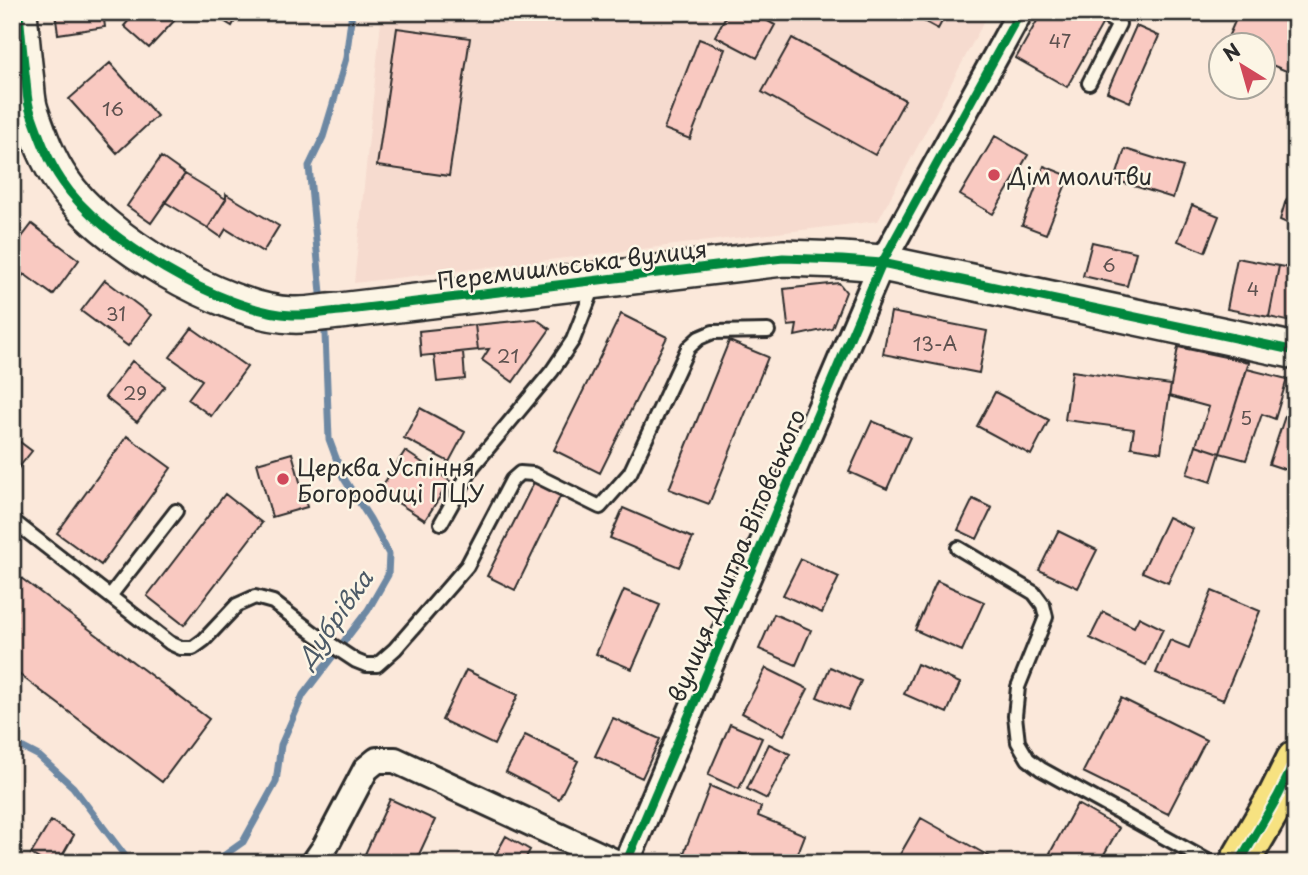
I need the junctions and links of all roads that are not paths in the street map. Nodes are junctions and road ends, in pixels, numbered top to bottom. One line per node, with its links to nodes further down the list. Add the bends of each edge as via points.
1 (1020, 12): 5 (street, вулиця Дмитра Вітовського)
2 (1098, 12): 4 (lane, via 1119,24)
3 (18, 34): 6 (main road, Перемишльська вулиця, via 29,110 62,182 114,234 202,289 253,308 292,315)
4 (1089, 83)
5 (882, 263): 6 (main road, Перемишльська вулиця, via 783,258); 8 (main road, Перемишльська вулиця); 17 (street, вулиця Дмитра Вітовського)
6 (597, 280): 11 (lane, via 573,340 473,466)
7 (768, 331): 13 (lane, via 713,332 688,348 630,473 600,507 533,474 520,473 467,566 377,665 356,661 273,602 255,597 237,605 193,648 181,649)
8 (1296, 351)
9 (176, 511): 13 (lane)
10 (12, 520): 13 (lane)
11 (441, 523)
12 (958, 548): 18 (lane, via 1034,593 1043,605 1046,617 1018,687 1015,716 1018,742 1028,759)
13 (110, 596)
14 (1296, 760): 19 (main road)
15 (314, 863): 16 (street, via 366,769 377,760 394,760)
16 (617, 863)
17 (626, 863)
18 (1211, 863)
19 (1239, 863)

